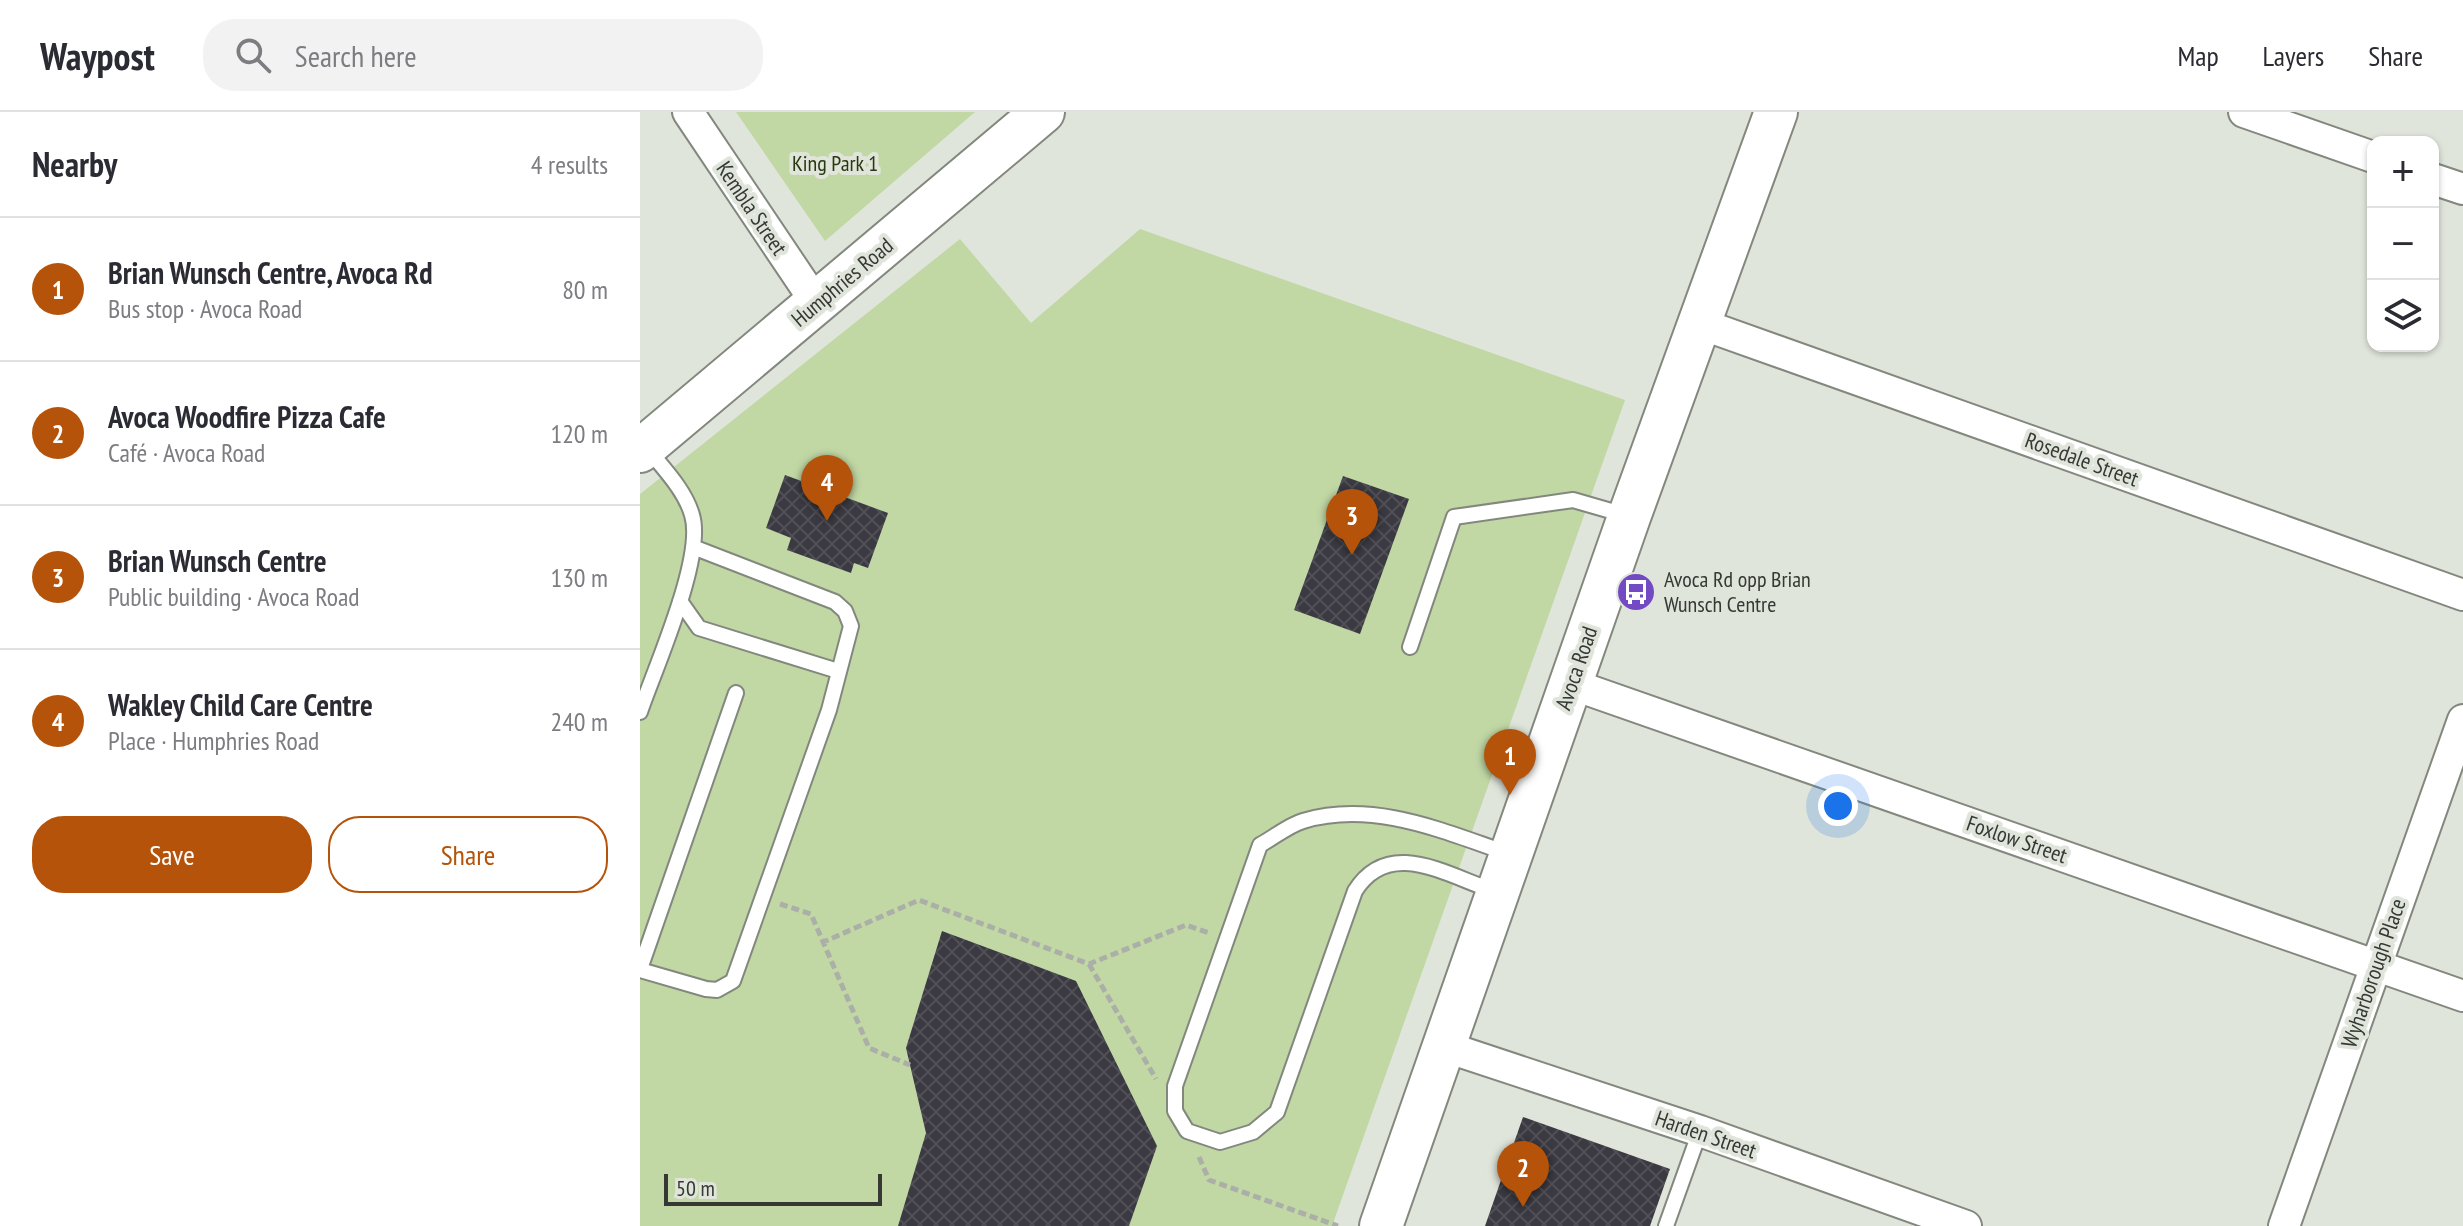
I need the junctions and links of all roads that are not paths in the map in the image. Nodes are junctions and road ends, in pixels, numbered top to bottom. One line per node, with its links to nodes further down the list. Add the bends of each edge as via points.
1 (688, 112): 8 (street, Kembla Street)
2 (1043, 112): 8 (main road, Humphries Road)
3 (1776, 112): 9 (main road, Avoca Road)
4 (2244, 112): 5 (street)
5 (2367, 155)
6 (2439, 181): 7 (street)
7 (2463, 189)
8 (817, 304): 10 (main road, Humphries Road)
9 (1701, 324): 11 (main road, Avoca Road); 13 (street, Rosedale Street)
10 (643, 449): 12 (lane, via 682,493 693,515)
11 (1629, 517): 15 (lane, via 1573,500 1454,517); 17 (main road, Avoca Road)
12 (693, 547): 14 (lane); 16 (lane, via 835,602 851,626)
13 (2463, 595)
14 (680, 601): 16 (lane, via 699,628); 19 (lane)
15 (1410, 647)
16 (838, 671): 23 (lane, via 738,971 725,987 706,989)
17 (1571, 684): 21 (main road, Avoca Road); 22 (street, Foxlow Street)
18 (736, 693): 23 (lane)
19 (640, 712)
20 (2463, 720): 22 (street, Wyharborough Place)
21 (1505, 874): 21 (lane, via 1409,821 1359,813 1302,821 1260,845 1175,1086 1175,1111 1187,1131 1220,1142 1253,1132 1277,1112 1355,891 1366,873 1384,863 1406,861); 25 (main road, Avoca Road)
22 (2375, 964): 24 (street, Foxlow Street); 30 (street, Wyharborough Place)
23 (640, 969)
24 (2463, 996)
25 (1443, 1046): 26 (street, Harden Street); 27 (main road, Avoca Road)
26 (1700, 1131): 28 (lane); 29 (street, Harden Street)
27 (1381, 1226)
28 (1666, 1226)
29 (1966, 1226)
30 (2284, 1226)

